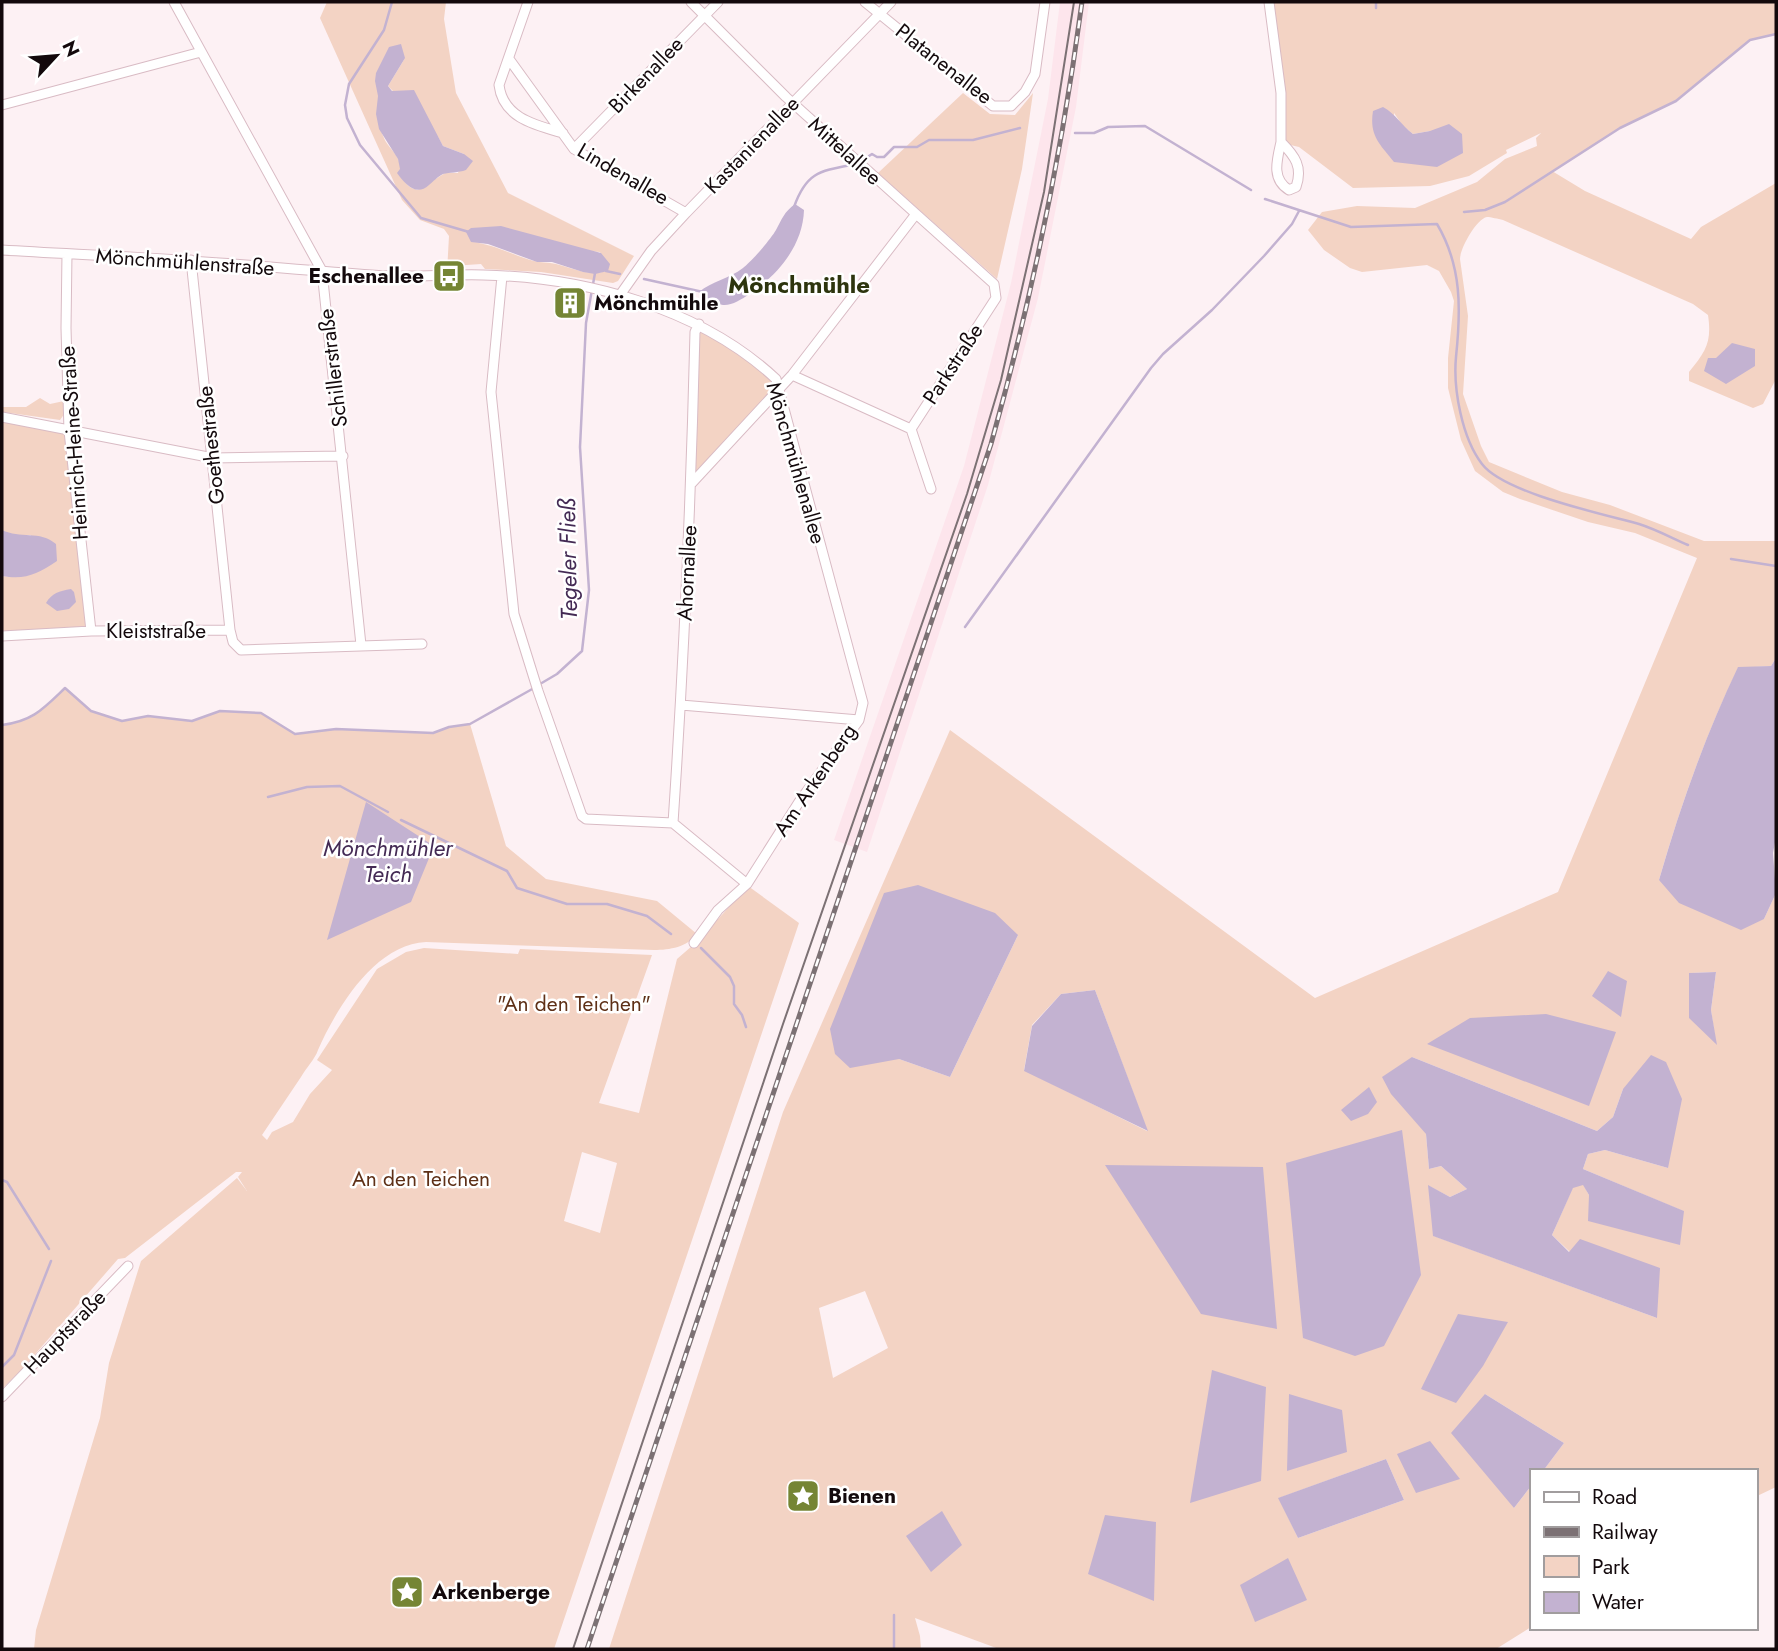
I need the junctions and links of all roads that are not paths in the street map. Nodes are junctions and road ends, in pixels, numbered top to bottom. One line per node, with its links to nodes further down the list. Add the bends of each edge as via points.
1 (174, 2): 11 (street, Schillerstraße)
2 (528, 2): 12 (street, Lindenallee)
3 (691, 2): 10 (street, Mittelallee)
4 (718, 2): 10 (street, Birkenallee)
5 (865, 2): 9 (street, Platanenallee)
6 (891, 2): 9 (street, Kastanienallee)
7 (1045, 2): 9 (street, Platanenallee, via 1035,74 1011,107 993,106)
8 (1269, 2): 16 (street, via 1281,93)
9 (880, 13): 13 (street, Kastanienallee)
10 (705, 15): 13 (street, Mittelallee); 17 (street, Birkenallee)
11 (201, 52): 14 (street); 23 (street, Schillerstraße)
12 (509, 59): 15 (street, Lindenallee); 15 (street, Lindenallee, via 499,85 508,110)
13 (793, 103): 18 (street, Kastanienallee); 19 (street, Mittelallee)
14 (2, 105)
15 (563, 133): 17 (street, Lindenallee)
16 (1281, 142): 16 (street, via 1276,176 1289,190 1296,187 1300,175 1297,160)
17 (574, 149): 18 (street, Lindenallee)
18 (686, 213): 26 (street, Kastanienallee)
19 (916, 214): 27 (street, Mittelallee, via 995,284); 29 (street)
20 (2, 250): 21 (street, Mönchmühlenstraße)
21 (67, 254): 22 (street, Mönchmühlenstraße); 33 (street, Heinrich-Heine-Straße)
22 (191, 261): 23 (street, Mönchmühlenstraße); 35 (street, Goethestraße)
23 (322, 271): 25 (street, Mönchmühlenstraße); 34 (street, Schillerstraße)
24 (502, 276): 25 (street, Mönchmühlenallee); 26 (street, Mönchmühlenallee); 45 (street, via 491,392 514,614 536,687 582,816)
25 (410, 278)
26 (620, 295): 28 (street, Mönchmühlenallee)
27 (996, 299): 32 (street, Parkstraße)
28 (699, 324): 30 (street, Mönchmühlenallee, via 760,364 776,379); 36 (street, Ahornallee, via 695,332)
29 (792, 375): 30 (street); 32 (street)
30 (779, 391): 36 (street); 44 (street, Mönchmühlenallee, via 863,704)
31 (2, 417): 33 (street)
32 (911, 429): 37 (street)
33 (69, 431): 35 (street); 39 (street, Heinrich-Heine-Straße)
34 (343, 456): 35 (street); 42 (street, Schillerstraße)
35 (212, 458): 38 (street, Goethestraße)
36 (691, 484): 43 (street, Ahornallee)
37 (931, 489)
38 (230, 630): 39 (street, Kleiststraße); 42 (street, Kleiststraße, via 241,650)
39 (91, 631): 40 (street, Kleiststraße)
40 (2, 636)
41 (422, 644): 42 (street, Kleiststraße)
42 (361, 645)
43 (681, 705): 44 (street, Am Arkenberg); 45 (street, Ahornallee)
44 (859, 720): 46 (street, Am Arkenberg)
45 (673, 823): 46 (street)
46 (747, 884): 47 (street, Am Arkenberg, via 718,910)
47 (694, 943)
48 (128, 1266): 49 (street, Hauptstraße)
49 (2, 1397)

